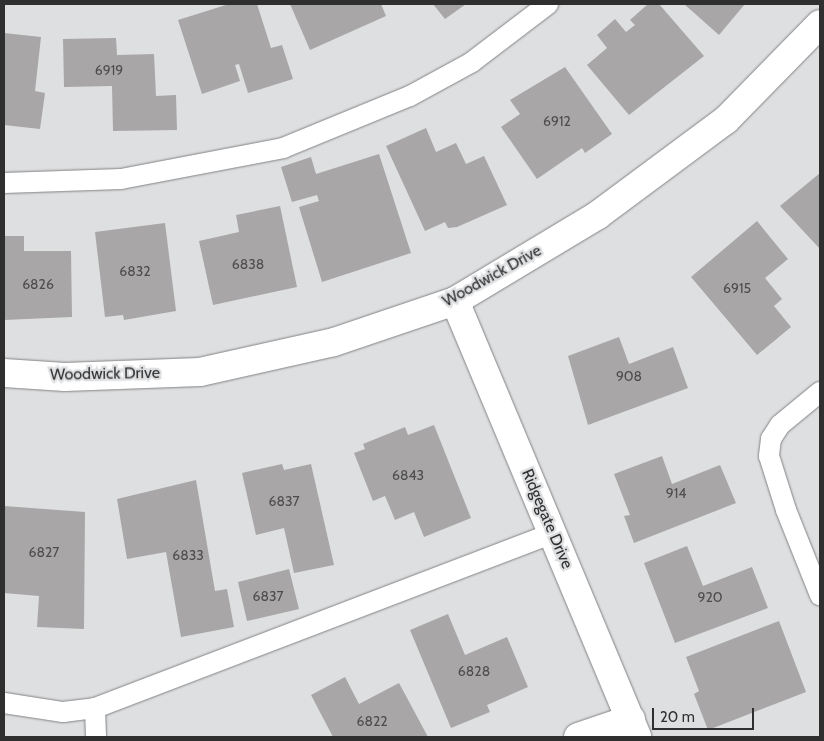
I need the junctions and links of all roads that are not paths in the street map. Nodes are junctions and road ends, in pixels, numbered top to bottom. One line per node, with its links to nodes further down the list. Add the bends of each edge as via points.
1 (548, 4): 3 (lane, via 472,62 410,96 283,148 121,180)
2 (820, 24): 4 (street, Woodwick Drive, via 726,120 598,215)
3 (4, 183)
4 (455, 301): 5 (street, Woodwick Drive, via 334,342 200,372 65,377); 7 (street, Ridgegate Drive)
5 (4, 373)
6 (820, 392): 8 (lane, via 780,425 771,439 769,456 786,510)
7 (552, 532): 10 (lane); 11 (street, Ridgegate Drive)
8 (820, 595)
9 (4, 703): 10 (lane, via 63,712)
10 (95, 708): 12 (lane)
11 (634, 728): 13 (street)
12 (96, 737)
13 (578, 737)

